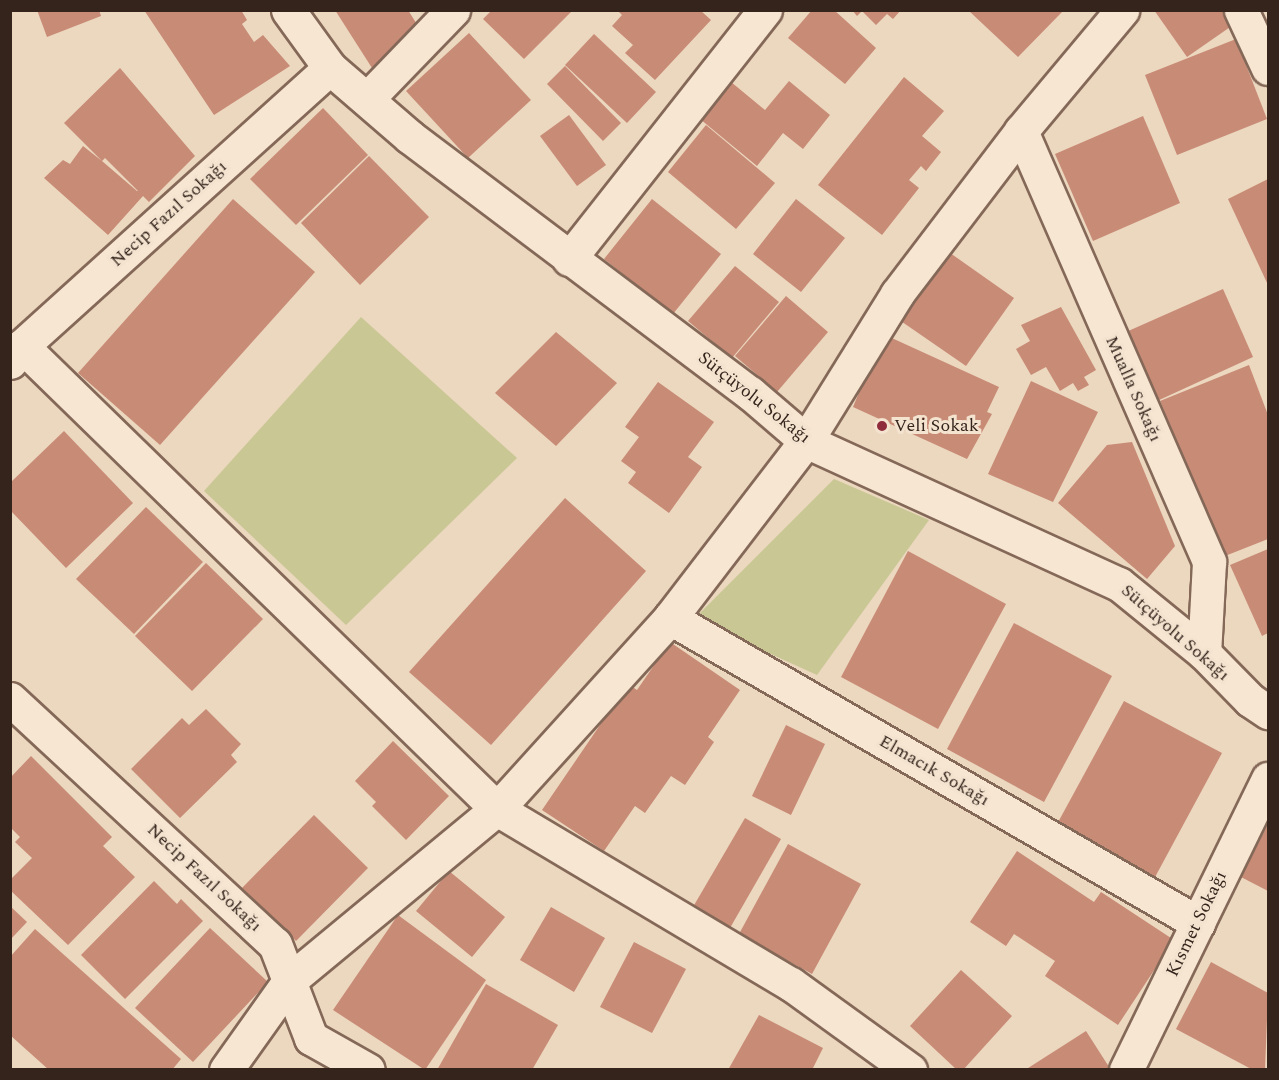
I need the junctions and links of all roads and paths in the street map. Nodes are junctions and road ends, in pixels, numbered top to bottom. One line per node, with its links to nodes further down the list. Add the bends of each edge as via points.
1 (288, 10): 6 (street, Sütçüyolu Sokağı)
2 (765, 10): 10 (street)
3 (1122, 10): 9 (street)
4 (1241, 10): 7 (street)
5 (445, 14): 8 (street)
6 (330, 68): 8 (street, Sütçüyolu Sokağı); 11 (street, Necip Fazıl Sokağı)
7 (1269, 68)
8 (367, 99): 10 (street, Sütçüyolu Sokağı)
9 (1021, 131): 12 (street, via 897,294); 14 (street, Mualla Sokağı, via 1209,562)
10 (568, 259): 12 (street, Sütçüyolu Sokağı, via 750,393)
11 (16, 354): 18 (street)
12 (806, 441): 13 (street); 14 (street, Sütçüyolu Sokağı, via 1119,584)
13 (670, 618): 18 (street); 19 (street, Elmacık Sokağı)
14 (1204, 653): 16 (street, Sütçüyolu Sokağı, via 1250,700)
15 (10, 699): 20 (street, Necip Fazıl Sokağı, via 275,944)
16 (1269, 712)
17 (1269, 779): 19 (street, Kısmet Sokağı)
18 (497, 809): 20 (street); 23 (street, via 791,984)
19 (1198, 923): 24 (street, Kısmet Sokağı)
20 (290, 980): 21 (street); 22 (street, Necip Fazıl Sokağı, via 311,1038)
21 (226, 1070)
22 (368, 1070)
23 (910, 1070)
24 (1126, 1070)

